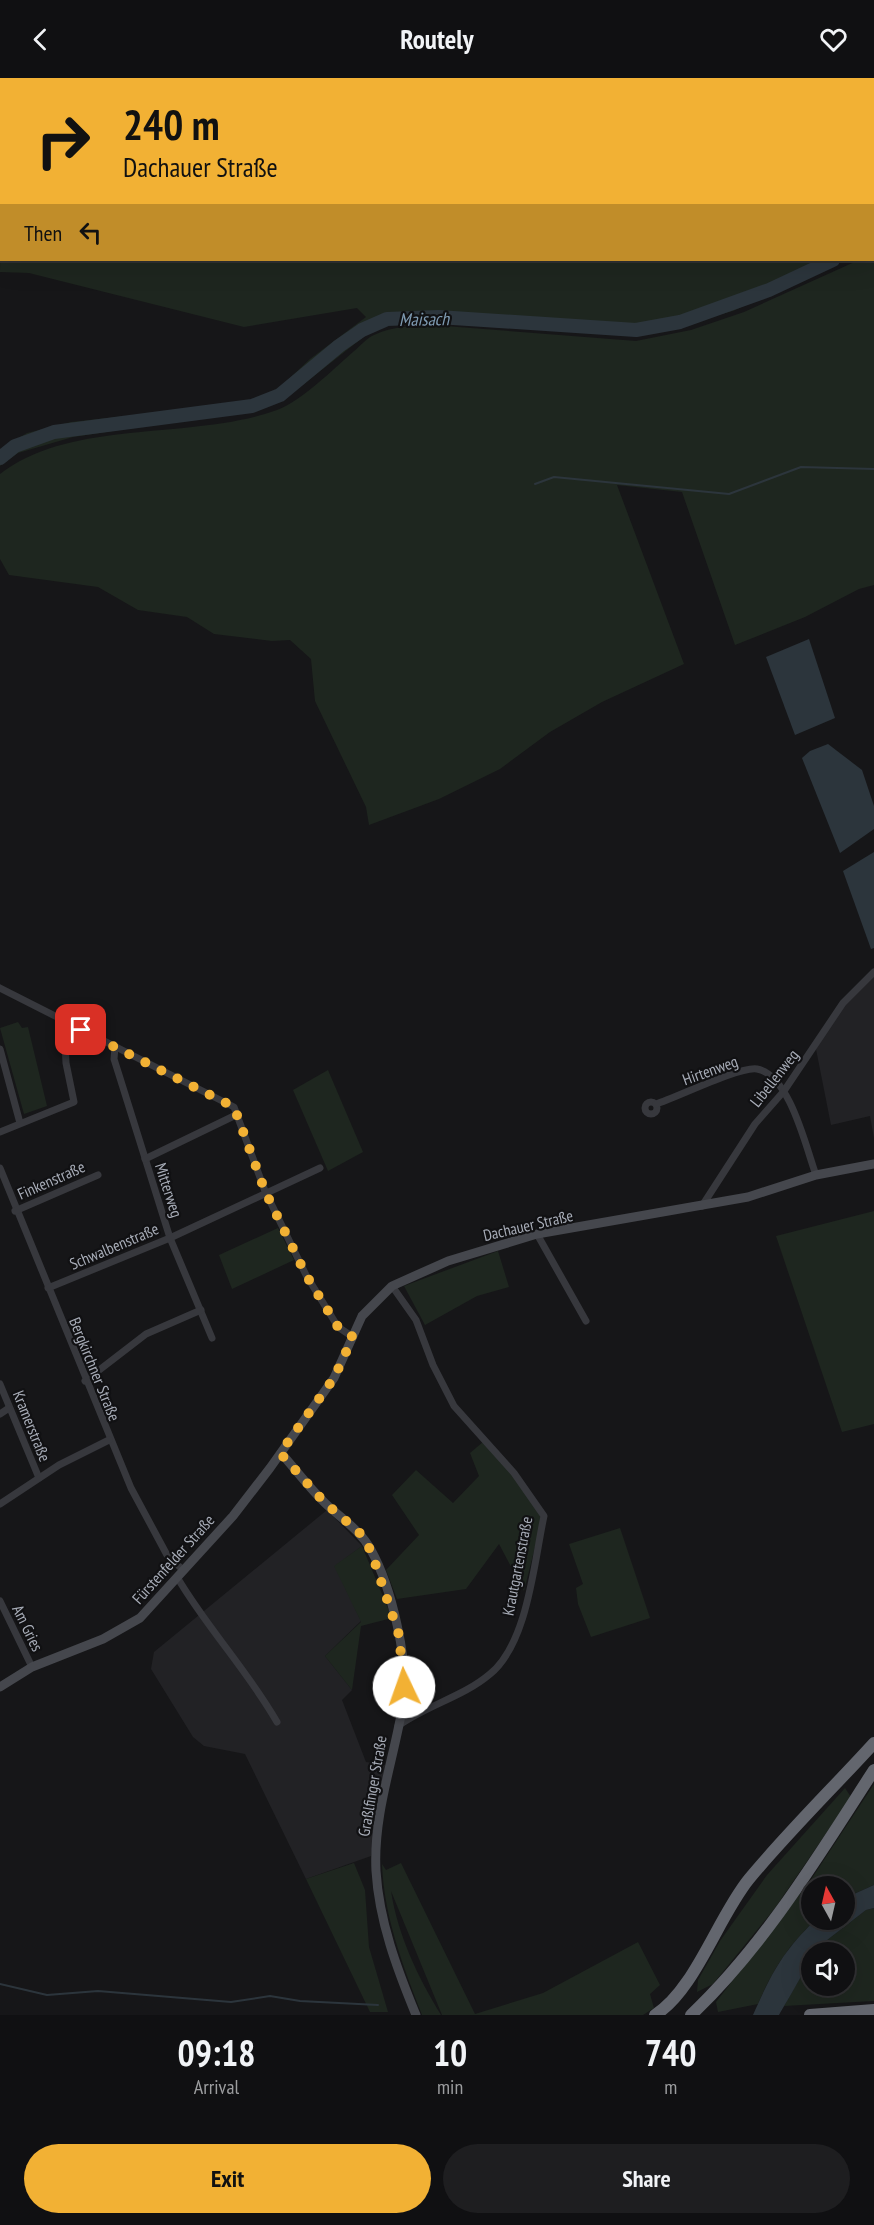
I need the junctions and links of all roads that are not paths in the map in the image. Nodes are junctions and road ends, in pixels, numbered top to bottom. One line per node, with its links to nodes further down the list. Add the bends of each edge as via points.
1 (874, 972): 6 (street, Libellenweg, via 843,1003)
2 (0, 988): 3 (street)
3 (64, 1021): 4 (street); 9 (street, via 66,1063 74,1102)
4 (115, 1047): 8 (street, via 234,1107); 11 (street, Mitterweg, via 114,1059)
5 (0, 1049): 9 (street)
6 (784, 1091): 7 (street, Hirtenweg, via 766,1073 756,1069); 16 (street, Hirtenweg); 18 (street, Libellenweg, via 755,1124)
7 (656, 1104)
8 (238, 1114): 11 (street); 17 (street)
9 (20, 1123): 10 (street)
10 (0, 1132)
11 (145, 1159): 21 (street, Mitterweg)
12 (874, 1164): 16 (street, Dachauer Straße)
13 (0, 1168): 19 (street, Bergkirchner Straße)
14 (320, 1168): 17 (street, Schwalbenstraße)
15 (98, 1175): 19 (street, Finkenstraße)
16 (816, 1175): 18 (street, Dachauer Straße, via 748,1197)
17 (265, 1191): 21 (street, Schwalbenstraße); 26 (street, via 324,1307 338,1327)
18 (702, 1206): 20 (street, Dachauer Straße)
19 (15, 1211): 23 (street, Bergkirchner Straße)
20 (537, 1234): 22 (street, Dachauer Straße, via 448,1261); 25 (street)
21 (170, 1238): 23 (street, Schwalbenstraße); 24 (street, Mitterweg)
22 (392, 1286): 26 (street, Dachauer Straße, via 362,1316); 41 (street, Krautgartenstraße, via 416,1320 454,1406 514,1473 544,1516 522,1620 511,1647 491,1674)
23 (48, 1288): 28 (street, Bergkirchner Straße)
24 (201, 1310): 27 (street, Mitterweg); 28 (street, via 146,1334)
25 (586, 1322)
26 (353, 1337): 33 (street, Dachauer Straße, via 334,1378)
27 (212, 1338)
28 (85, 1382): 32 (street, Bergkirchner Straße)
29 (0, 1384): 30 (street, Kramerstraße)
30 (9, 1408): 31 (street); 34 (street, Kramerstraße)
31 (0, 1414)
32 (109, 1440): 34 (street); 36 (street, Bergkirchner Straße, via 157,1537)
33 (280, 1453): 36 (street, Fürstenfelder Straße, via 233,1516); 41 (street, Graßlfinger Straße, via 325,1503 359,1532 371,1551 399,1635 404,1681)
34 (39, 1478): 35 (street)
35 (0, 1504)
36 (180, 1574): 38 (street, Fürstenfelder Straße, via 140,1618 103,1639); 40 (street, Bergkirchner Straße, via 194,1605)
37 (0, 1601): 38 (street, Am Gries)
38 (32, 1667): 39 (street, Fürstenfelder Straße)
39 (0, 1687)
40 (277, 1722)
41 (398, 1726): 46 (street, Graßlfinger Straße, via 377,1832 376,1870 381,1910 396,1967)
42 (874, 1743): 47 (highway, via 750,1879 725,1913 694,1970)
43 (874, 1770): 48 (highway, via 790,1896 718,1988)
44 (874, 2010): 45 (highway)
45 (824, 2014): 49 (highway)
46 (416, 2015)
47 (655, 2015)
48 (691, 2015)
49 (810, 2015)

